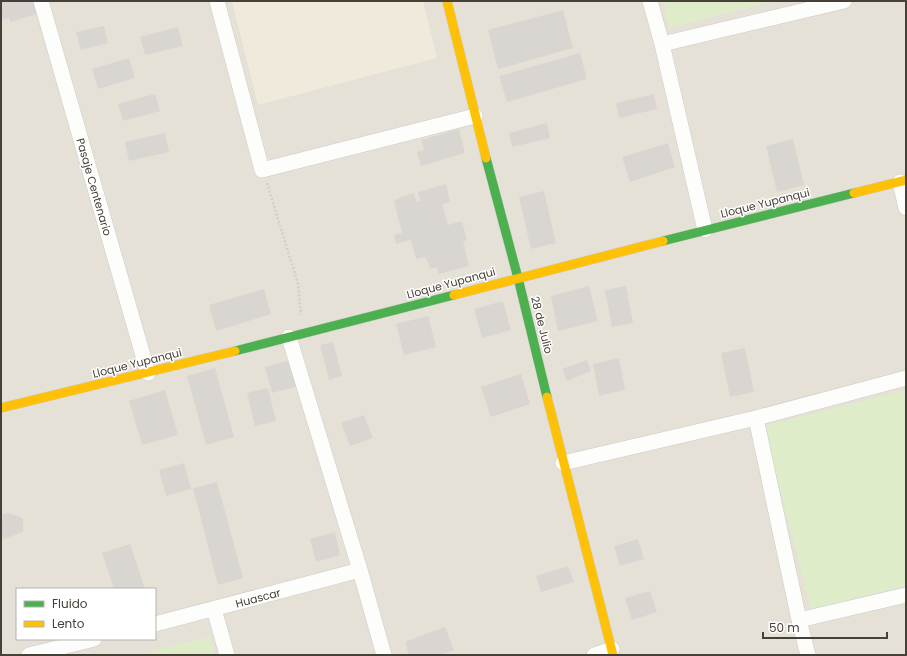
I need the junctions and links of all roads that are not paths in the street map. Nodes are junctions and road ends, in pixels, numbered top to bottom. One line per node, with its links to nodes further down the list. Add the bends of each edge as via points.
1 (41, 1): 13 (street, Pasaje Centenario)
2 (217, 1): 7 (street, via 262,170)
3 (447, 1): 7 (street, 28 de Julio)
4 (650, 1): 6 (street)
5 (843, 1): 6 (street)
6 (662, 44): 10 (street)
7 (475, 116): 11 (street, 28 de Julio)
8 (903, 181): 9 (street); 10 (street, Lloque Yupanqui)
9 (906, 208)
10 (704, 230): 11 (street, Lloque Yupanqui)
11 (518, 278): 12 (street, Lloque Yupanqui); 17 (street, 28 de Julio)
12 (296, 336): 13 (street, Lloque Yupanqui); 18 (street)
13 (148, 373): 15 (street, Lloque Yupanqui)
14 (906, 378): 16 (street)
15 (1, 408)
16 (756, 418): 17 (street); 21 (street)
17 (563, 463): 24 (street, 28 de Julio)
18 (360, 570): 20 (street, Huascar); 27 (street)
19 (906, 595): 21 (street)
20 (214, 609): 22 (street, Huascar); 26 (street)
21 (799, 620): 29 (street)
22 (156, 624)
23 (90, 640): 25 (street)
24 (612, 652): 28 (street)
25 (29, 655)
26 (227, 655)
27 (384, 655)
28 (594, 655)
29 (808, 655)

